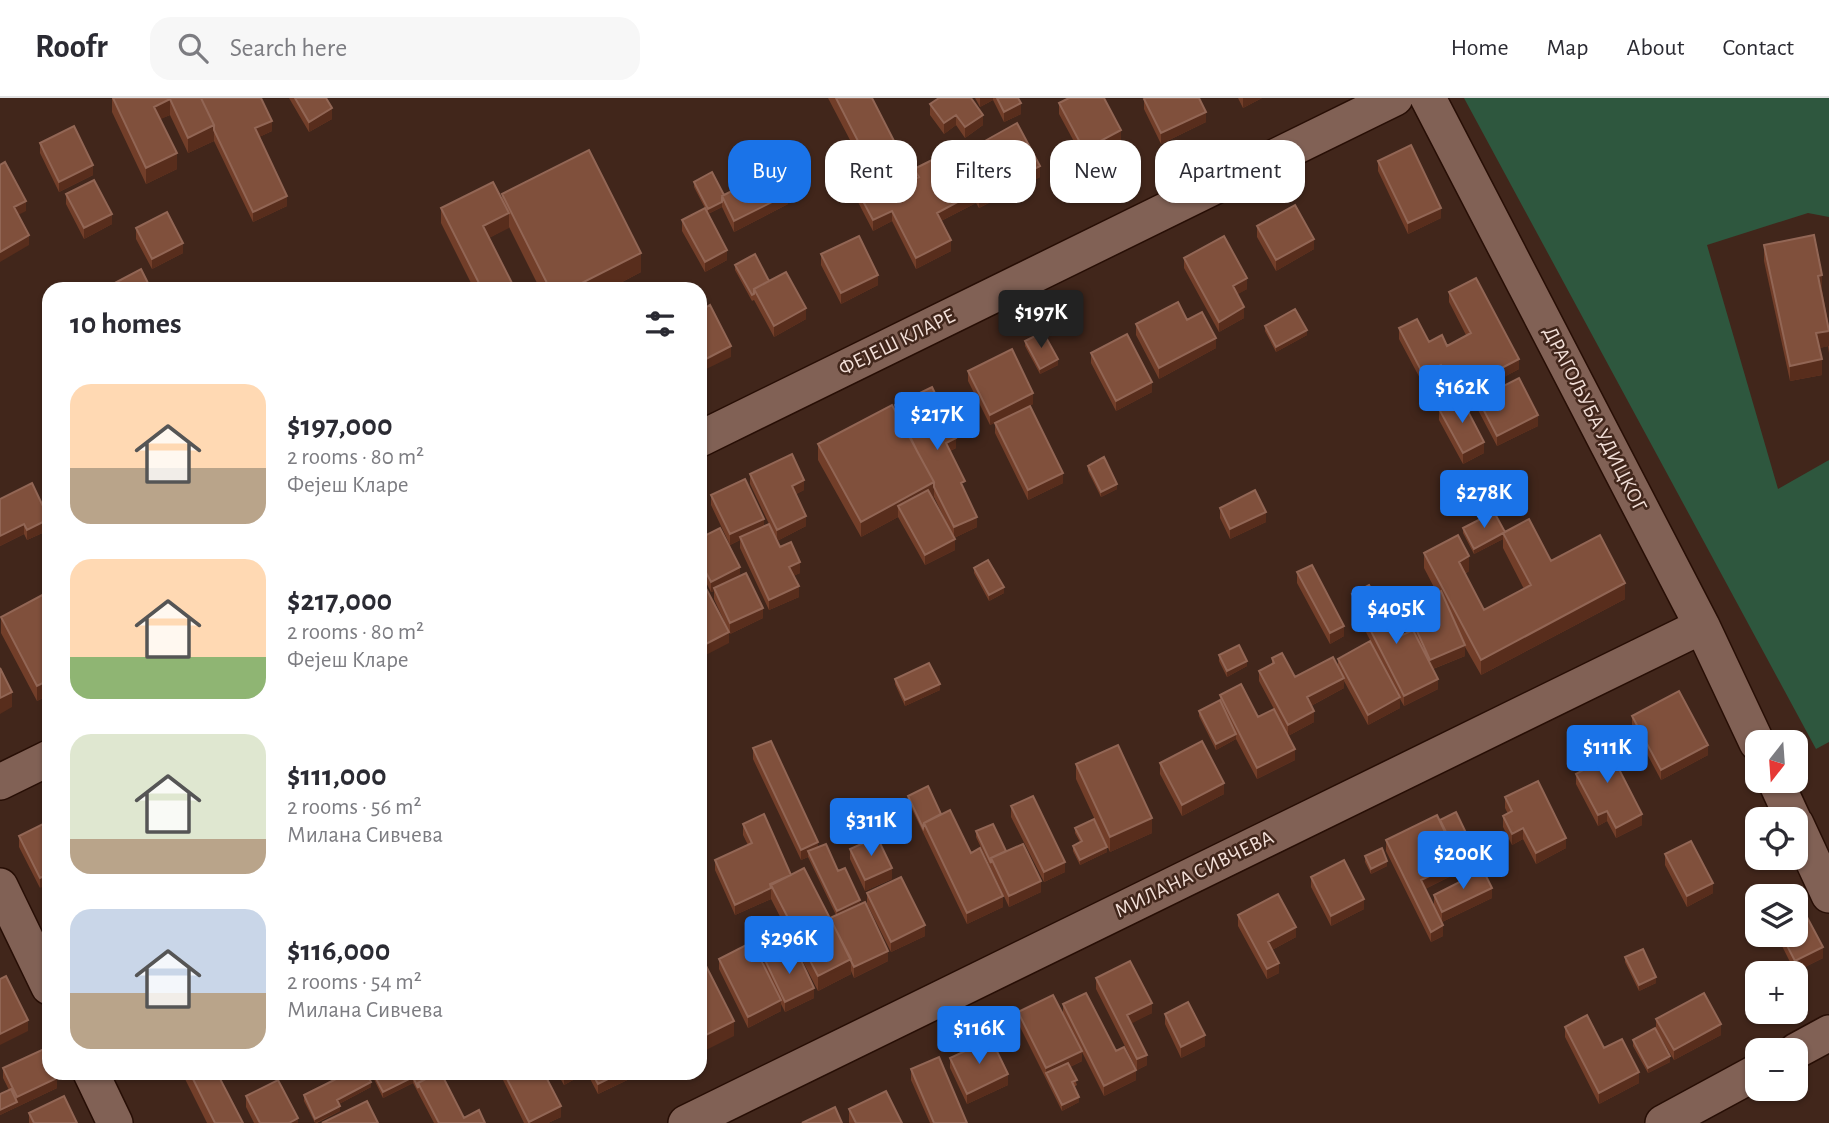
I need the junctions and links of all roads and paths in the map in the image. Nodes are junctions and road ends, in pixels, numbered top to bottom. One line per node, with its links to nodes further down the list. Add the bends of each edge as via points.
1 (1395, 98): 3 (street, ФЕЈЕШ КЛАРЕ)
2 (1428, 98): 4 (street, ДРАГОЉУБА УДИЦКОГ)
3 (707, 436)
4 (1702, 626): 5 (street, ДРАГОЉУБА УДИЦКОГ); 17 (street, МИЛАНА СИВЧЕВА)
5 (1751, 730)
6 (42, 761): 7 (street)
7 (0, 782)
8 (1808, 850): 10 (street)
9 (0, 886): 11 (street)
10 (1829, 895)
11 (42, 973)
12 (1829, 1033): 13 (street)
13 (1808, 1044)
14 (1745, 1079): 18 (street)
15 (94, 1080): 16 (street)
16 (115, 1123)
17 (686, 1123)
18 (1664, 1123)

